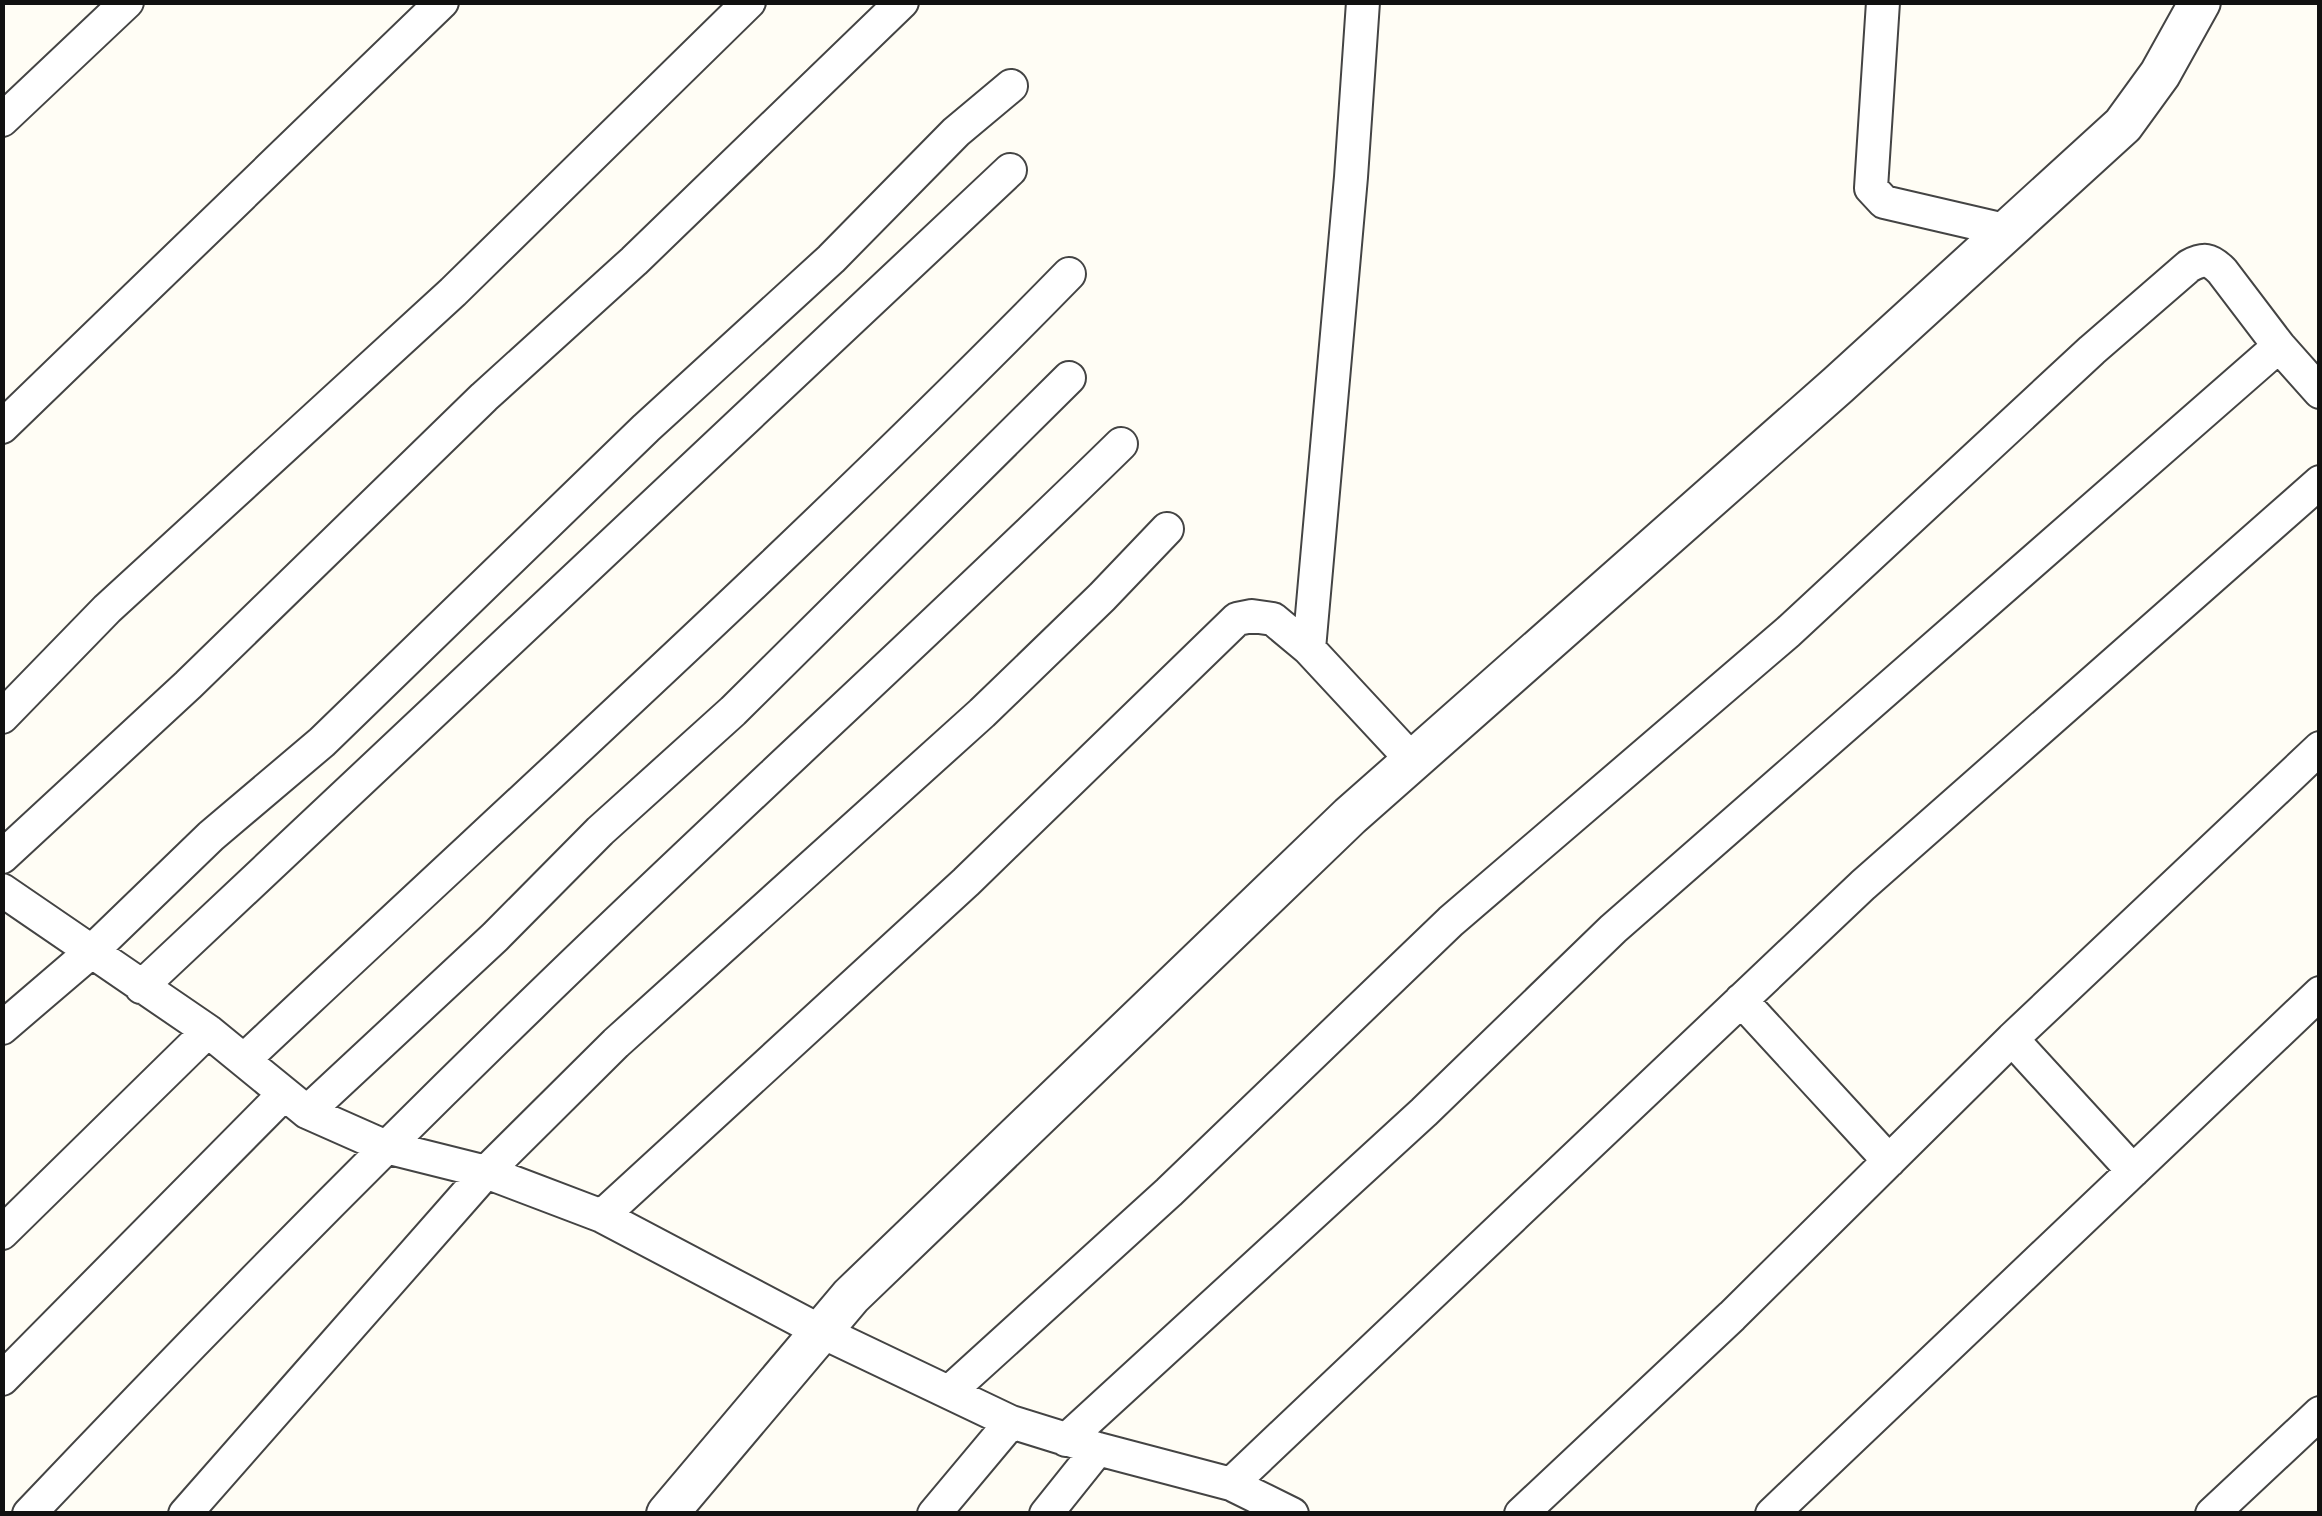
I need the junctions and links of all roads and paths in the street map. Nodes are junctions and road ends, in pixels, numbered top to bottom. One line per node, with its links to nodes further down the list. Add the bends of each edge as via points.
1 (127, 2): 9 (street)
2 (442, 2): 16 (street)
3 (749, 2): 21 (street, via 453,292 107,609)
4 (902, 2): 24 (street)
5 (1363, 2): 20 (street)
6 (1883, 2): 11 (street, via 1871,188 1884,202)
7 (2200, 2): 11 (street, via 2123,125)
8 (1012, 86): 26 (street, via 956,132 322,742 210,836)
9 (2, 120)
10 (1010, 170): 27 (street)
11 (2009, 232): 23 (street)
12 (1069, 274): 33 (street, via 812,530)
13 (2279, 346): 15 (street); 43 (street, via 2211,260 2189,266 1788,632 1452,922); 46 (street, via 1612,929 1424,1112)
14 (1069, 378): 34 (street, via 495,937)
15 (2317, 384)
16 (2, 427)
17 (1121, 444): 35 (street)
18 (2320, 482): 29 (street, via 1862,885)
19 (1167, 529): 38 (street, via 982,713 616,1043)
20 (1308, 649): 23 (street); 39 (street, via 1273,620 1237,620 994,855)
21 (2, 718)
22 (2320, 748): 32 (street)
23 (1412, 760): 41 (street)
24 (2, 857)
25 (5, 895): 26 (street)
26 (92, 950): 27 (street); 30 (street)
27 (141, 987): 31 (street)
28 (2320, 993): 37 (street)
29 (1741, 1000): 36 (street); 48 (street)
30 (2, 1028)
31 (208, 1031): 33 (street); 40 (street)
32 (2012, 1039): 36 (street); 37 (street)
33 (244, 1060): 34 (street)
34 (295, 1104): 35 (street); 42 (street)
35 (386, 1146): 38 (street); 50 (street)
36 (1889, 1161): 56 (street)
37 (2134, 1170): 57 (street)
38 (486, 1172): 39 (street); 51 (street)
39 (602, 1216): 41 (street)
40 (2, 1233)
41 (820, 1330): 43 (street); 52 (street)
42 (2, 1379)
43 (949, 1392): 45 (street)
44 (2320, 1413): 58 (street)
45 (1011, 1422): 46 (street); 53 (street)
46 (1066, 1440): 47 (street)
47 (1098, 1450): 48 (street); 54 (street)
48 (1231, 1484): 49 (street)
49 (1254, 1505): 55 (street)
50 (29, 1514)
51 (184, 1514)
52 (667, 1514)
53 (934, 1514)
54 (1046, 1514)
55 (1292, 1514)
56 (1521, 1514)
57 (1772, 1514)
58 (2212, 1514)

